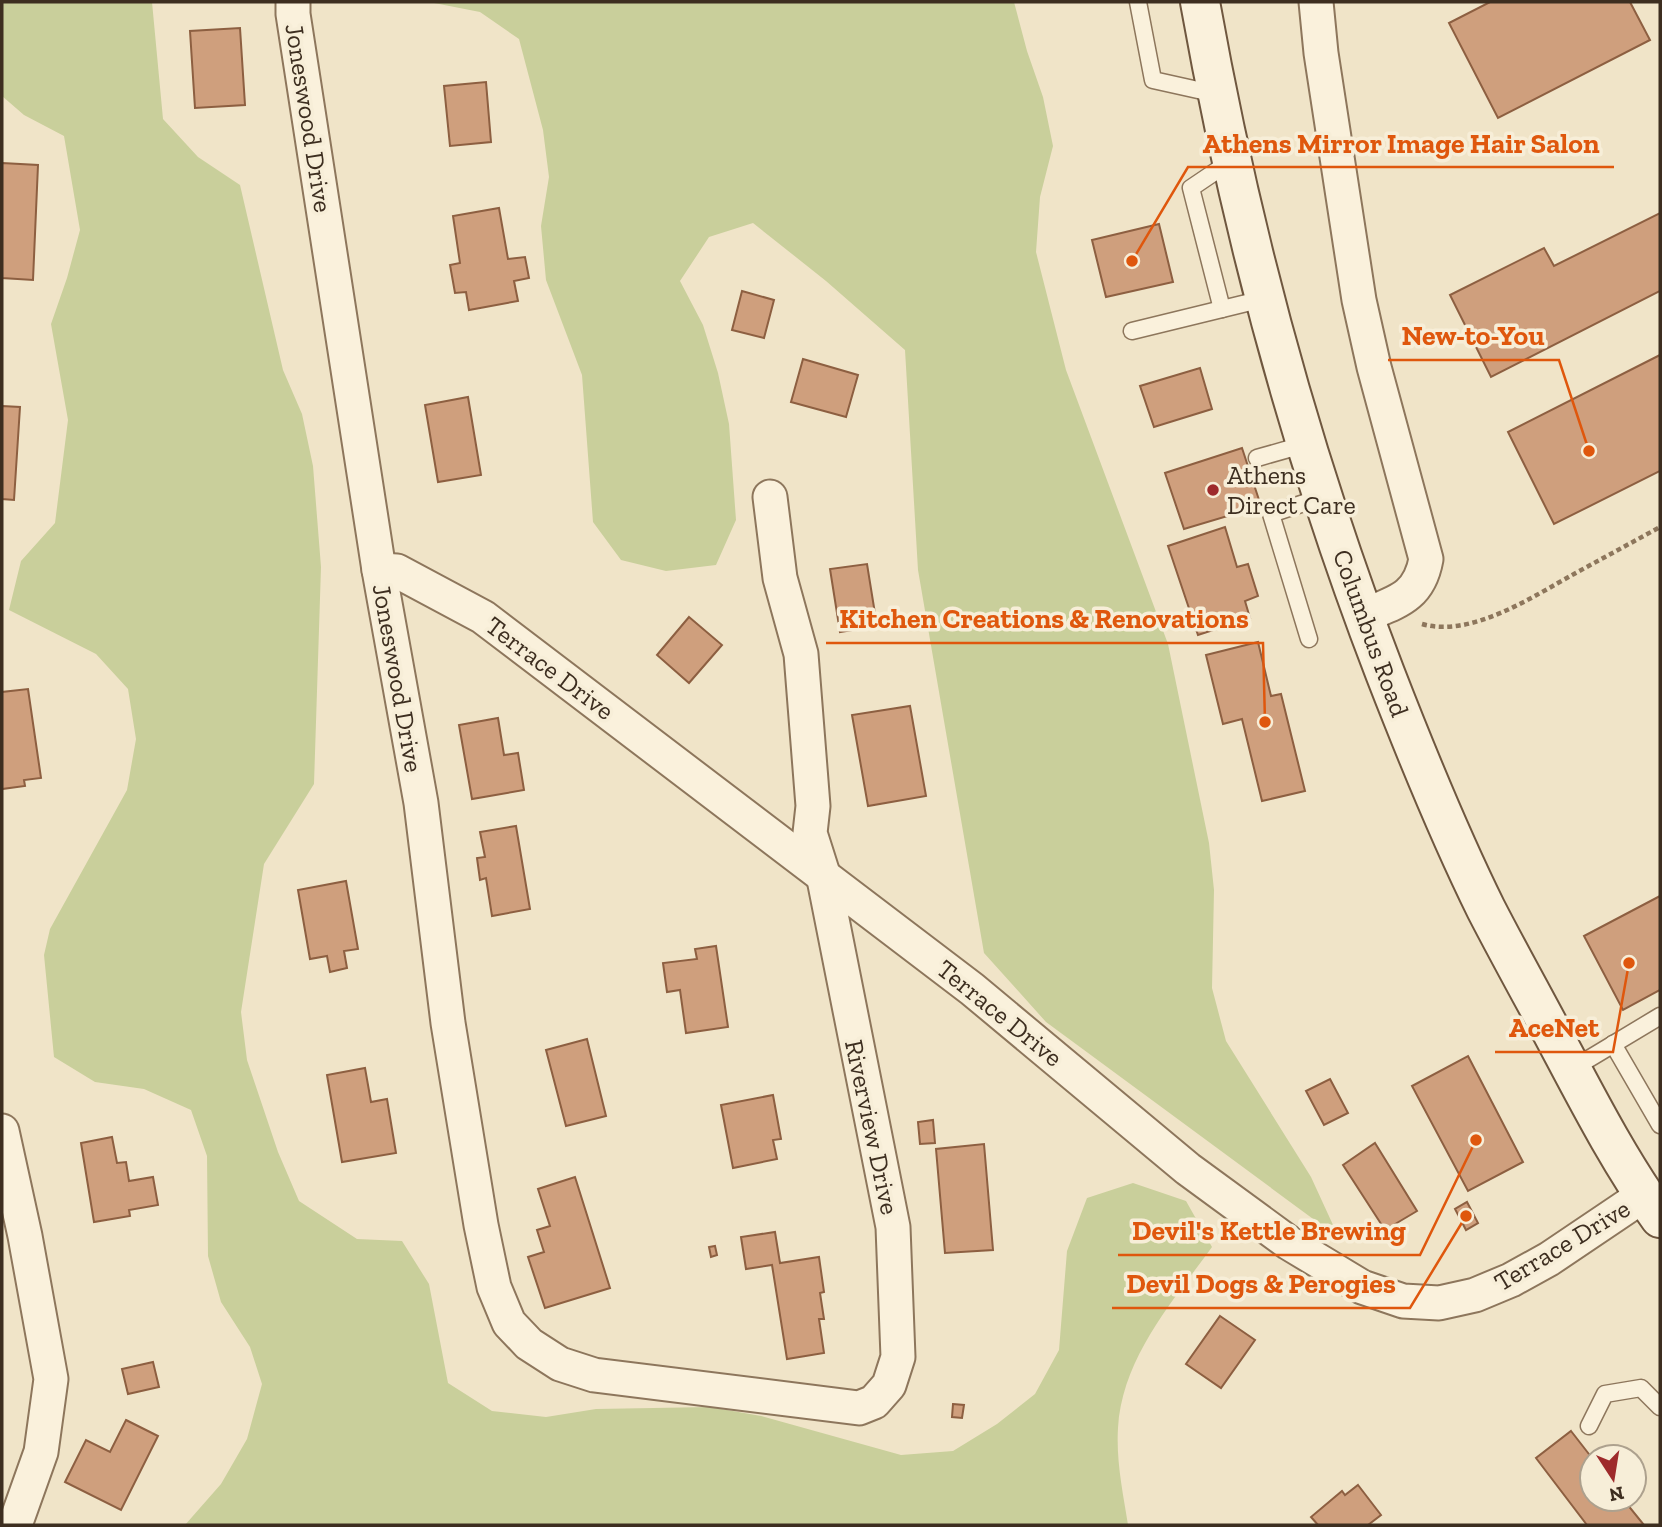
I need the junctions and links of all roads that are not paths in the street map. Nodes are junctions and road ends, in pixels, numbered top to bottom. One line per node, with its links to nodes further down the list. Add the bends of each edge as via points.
1 (293, 2): 14 (street, Joneswood Drive)
2 (1138, 2): 5 (lane, via 1153,80)
3 (1200, 2): 5 (main road, Columbus Road)
4 (1316, 2): 15 (street, via 1359,300 1426,559 1423,576)
5 (1216, 94): 6 (main road, Columbus Road)
6 (1231, 161): 7 (main road, Columbus Road); 8 (lane, via 1192,188)
7 (1263, 299): 8 (lane); 10 (main road, Columbus Road)
8 (1222, 309): 9 (lane)
9 (1132, 331)
10 (1306, 444): 11 (lane); 13 (main road, Columbus Road)
11 (1257, 458)
12 (770, 497): 17 (street, Riverview Drive, via 780,578 801,654 813,806 810,833)
13 (1322, 497): 15 (main road, Columbus Road); 16 (lane, via 1271,514)
14 (379, 570): 17 (street, Terrace Drive, via 397,571 483,617); 24 (street, Joneswood Drive, via 421,803 448,1023 481,1225 494,1286 509,1322)
15 (1368, 629): 20 (main road, Columbus Road, via 1421,766 1486,908)
16 (1309, 639)
17 (823, 874): 23 (street, Terrace Drive, via 972,989 1188,1169 1289,1242 1362,1287 1404,1301 1438,1303 1475,1295); 24 (street, Riverview Drive, via 893,1227 898,1357 889,1385 874,1402 859,1408 594,1375 560,1364)
18 (1660, 1016): 19 (lane)
19 (1613, 1044): 20 (lane); 21 (lane)
20 (1572, 1069): 23 (main road, Columbus Road)
21 (1660, 1125)
22 (2, 1131): 27 (street, via 51,1378 41,1452)
23 (1652, 1207)
24 (528, 1344)
25 (1660, 1407): 26 (lane, via 1641,1388 1605,1394)
26 (1589, 1426)
27 (15, 1525)

